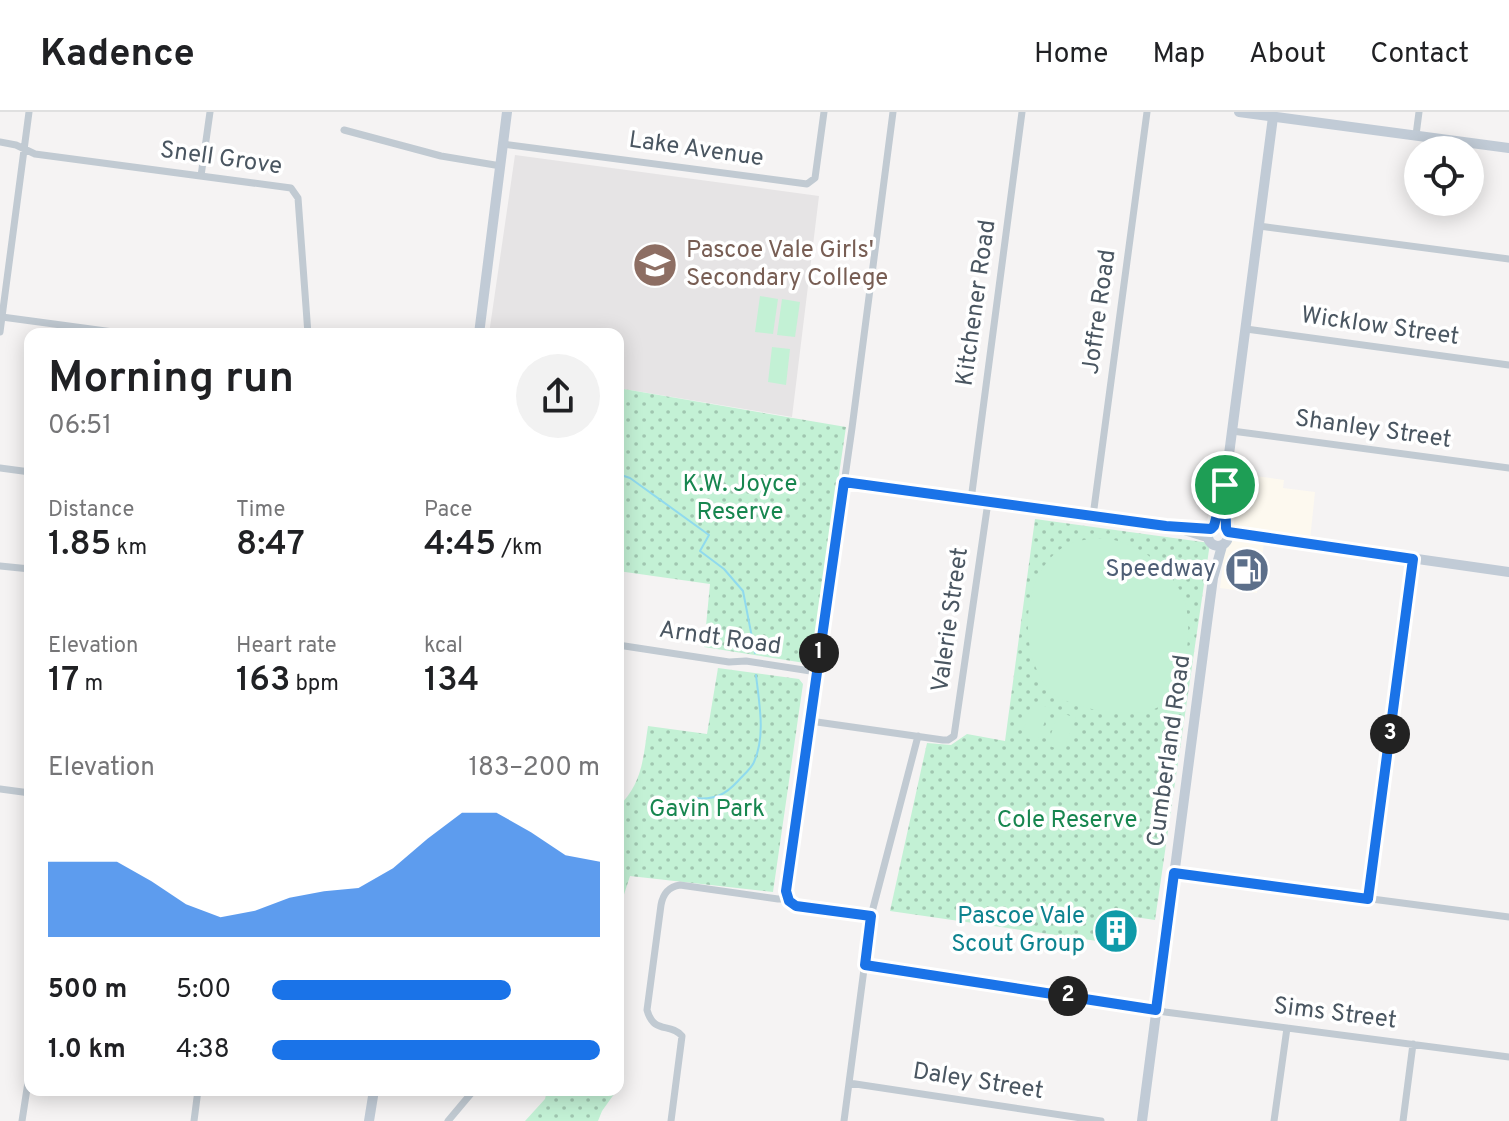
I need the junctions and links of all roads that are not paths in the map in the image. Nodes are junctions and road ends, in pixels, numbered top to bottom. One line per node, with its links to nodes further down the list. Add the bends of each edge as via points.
1 (29, 112): 16 (street)
2 (210, 112): 18 (street)
3 (507, 112): 14 (main road)
4 (824, 112): 14 (street, Lake Avenue, via 815,178 807,184)
5 (893, 112): 32 (street)
6 (1022, 112): 33 (street, Kitchener Road)
7 (1147, 112): 35 (street, Joffre Road)
8 (1239, 112): 10 (main road)
9 (1419, 112): 12 (street)
10 (1273, 114): 12 (main road); 19 (main road, Cumberland Road)
11 (344, 130): 17 (street)
12 (1416, 135): 15 (main road)
13 (0, 142): 16 (street, Snell Grove)
14 (503, 144): 17 (main road)
15 (1509, 148)
16 (24, 149): 18 (street, Snell Grove); 21 (street, via 6,251)
17 (501, 166): 24 (main road)
18 (201, 176): 23 (street, Snell Grove, via 295,192)
19 (1259, 226): 20 (street); 25 (main road, Cumberland Road)
20 (1509, 259)
21 (2, 317): 22 (street); 26 (street)
22 (84, 328)
23 (308, 328)
24 (480, 328)
25 (1246, 329): 27 (street, Wicklow Street); 28 (main road, Cumberland Road)
26 (0, 332)
27 (1509, 365)
28 (1232, 431): 30 (street, Shanley Street); 36 (main road, Cumberland Road)
29 (0, 468): 31 (street)
30 (1509, 468)
31 (24, 471)
32 (844, 482): 33 (street); 42 (street)
33 (971, 500): 34 (street)
34 (988, 502): 35 (street); 44 (street, Valerie Street, via 955,733 948,740)
35 (1093, 516): 36 (street)
36 (1218, 536): 37 (main road); 47 (main road, Cumberland Road)
37 (1413, 559): 40 (main road); 49 (street)
38 (0, 566): 39 (street)
39 (24, 568)
40 (1509, 572)
41 (624, 646): 42 (street, Arndt Road)
42 (817, 672): 43 (street)
43 (810, 721): 44 (street); 48 (street)
44 (918, 736): 50 (street)
45 (0, 789): 46 (street)
46 (24, 792)
47 (1174, 873): 49 (street); 53 (main road, Cumberland Road)
48 (787, 899): 50 (street, via 803,907); 66 (street, via 680,885 664,894 647,1010 655,1025 682,1036)
49 (1368, 899): 51 (street)
50 (871, 916): 52 (street)
51 (1509, 917)
52 (865, 965): 53 (street, Sims Street); 57 (street)
53 (1156, 1010): 54 (street, Sims Street); 69 (main road, Cumberland Road)
54 (1287, 1028): 55 (street, Sims Street); 70 (street)
55 (1413, 1044): 56 (street, Sims Street); 71 (street)
56 (1509, 1057)
57 (849, 1083): 67 (street); 68 (street, Daley Street)
58 (26, 1096): 62 (street)
59 (197, 1096): 63 (street)
60 (373, 1096): 64 (main road)
61 (469, 1096): 65 (street)
62 (22, 1121)
63 (194, 1121)
64 (369, 1121)
65 (448, 1121)
66 (671, 1121)
67 (844, 1121)
68 (1101, 1121)
69 (1142, 1121)
70 (1274, 1121)
71 (1403, 1121)

